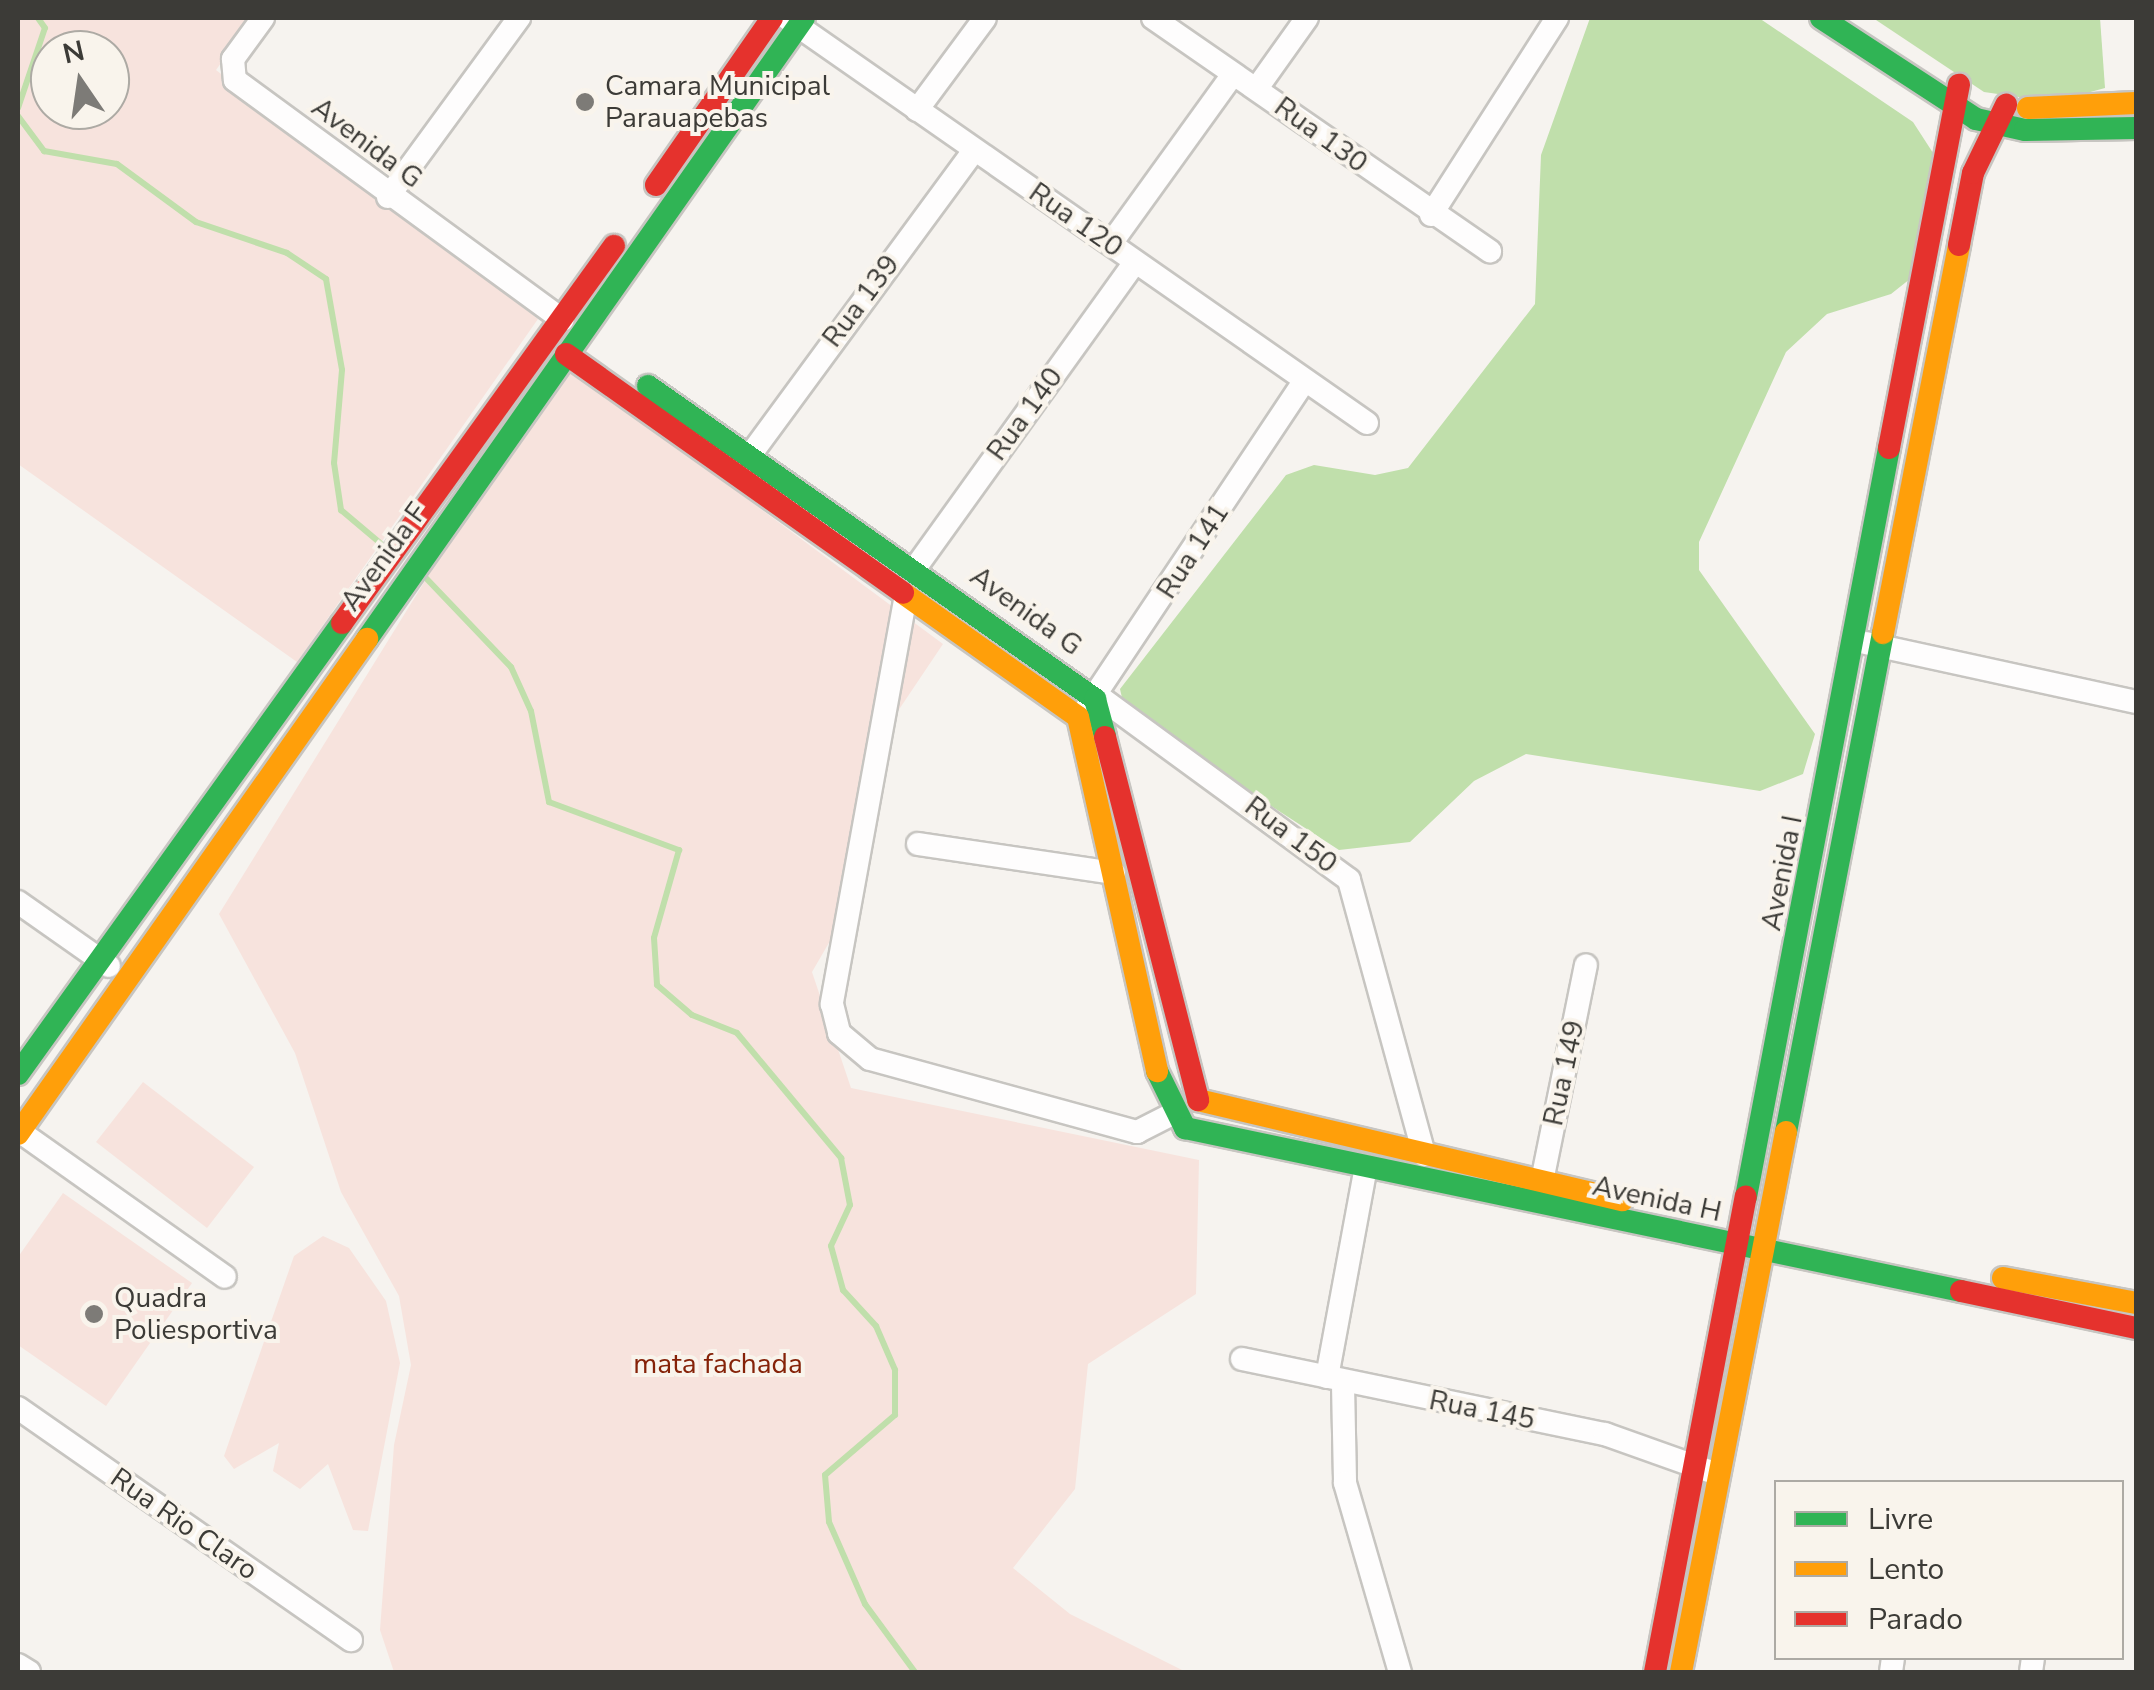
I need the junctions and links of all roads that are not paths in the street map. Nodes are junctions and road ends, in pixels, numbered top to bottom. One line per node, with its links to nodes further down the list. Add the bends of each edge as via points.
1 (263, 18): 19 (street, Avenida G, via 233,59 235,80)
2 (519, 18): 19 (street)
3 (772, 18): 24 (street, Avenida F)
4 (985, 18): 15 (street)
5 (1153, 18): 11 (street, Rua 130)
6 (1307, 18): 12 (street)
7 (1557, 18): 20 (street)
8 (1821, 18): 13 (street)
9 (1859, 18): 13 (street)
10 (796, 21): 15 (street, Rua 120); 25 (street, Avenida F)
11 (1231, 77): 12 (street, Rua 130); 21 (street)
12 (1257, 88): 20 (street, Rua 130)
13 (1954, 95): 16 (street); 31 (street, Avenida I, via 1952,150)
14 (2136, 104): 16 (street)
15 (917, 110): 18 (street, Rua 120)
16 (2001, 115): 17 (street); 32 (street, Avenida I, via 1973,173)
17 (2136, 128)
18 (974, 150): 21 (street, Rua 120); 28 (street, Rua 139)
19 (388, 197): 24 (street, Avenida G)
20 (1431, 215): 22 (street, Rua 130)
21 (1112, 242): 23 (street, Rua 120)
22 (1490, 251)
23 (1134, 262): 26 (street, Rua 120); 29 (street, Rua 140)
24 (563, 320): 39 (street, Avenida F)
25 (572, 347): 28 (street, Avenida G); 30 (street, Avenida G); 41 (street, Avenida F, via 396,588)
26 (1304, 382): 27 (street, Rua 120); 33 (street, Rua 141)
27 (1367, 423)
28 (751, 454): 29 (street, Avenida G)
29 (916, 567): 33 (street, Avenida G)
30 (906, 595): 35 (street, Avenida G); 44 (street, via 832,1004 839,1033 870,1059 1137,1132)
31 (1858, 640): 32 (street); 49 (street, Avenida I)
32 (1886, 649): 34 (street); 49 (street, Avenida I)
33 (1097, 698): 35 (street, Rua 141); 43 (street); 46 (street, Rua 150, via 1349,880)
34 (2136, 702)
35 (1078, 716): 37 (street)
36 (918, 844): 37 (street)
37 (1114, 873): 44 (street)
38 (18, 902): 39 (street)
39 (99, 960): 41 (street); 42 (street, Avenida F)
40 (1586, 965): 48 (street, Rua 149)
41 (131, 982): 45 (street, Avenida F)
42 (18, 1074)
43 (1198, 1100): 44 (street); 46 (street, Avenida H)
44 (1171, 1114): 47 (street, Avenida H, via 1202,1133)
45 (18, 1132): 50 (street)
46 (1424, 1154): 48 (street, Avenida H)
47 (1366, 1167): 49 (street, Avenida H); 54 (street)
48 (1542, 1181): 49 (street, Avenida H)
49 (1753, 1240): 51 (street, Avenida H); 52 (street, Avenida H); 56 (street, Avenida I); 57 (street, Avenida I)
50 (225, 1277)
51 (2136, 1304)
52 (2136, 1328)
53 (1242, 1360): 54 (street, Rua 145)
54 (1335, 1381): 56 (street, Rua 145, via 1605,1434); 61 (street, via 1346,1483)
55 (18, 1408): 58 (street, Rua Rio Claro)
56 (1694, 1466): 57 (street, Rua 145); 62 (street, Avenida I)
57 (1719, 1473): 63 (street, Avenida I)
58 (351, 1640)
59 (18, 1664): 60 (street)
60 (29, 1672)
61 (1400, 1672)
62 (1655, 1672)
63 (1681, 1672)

